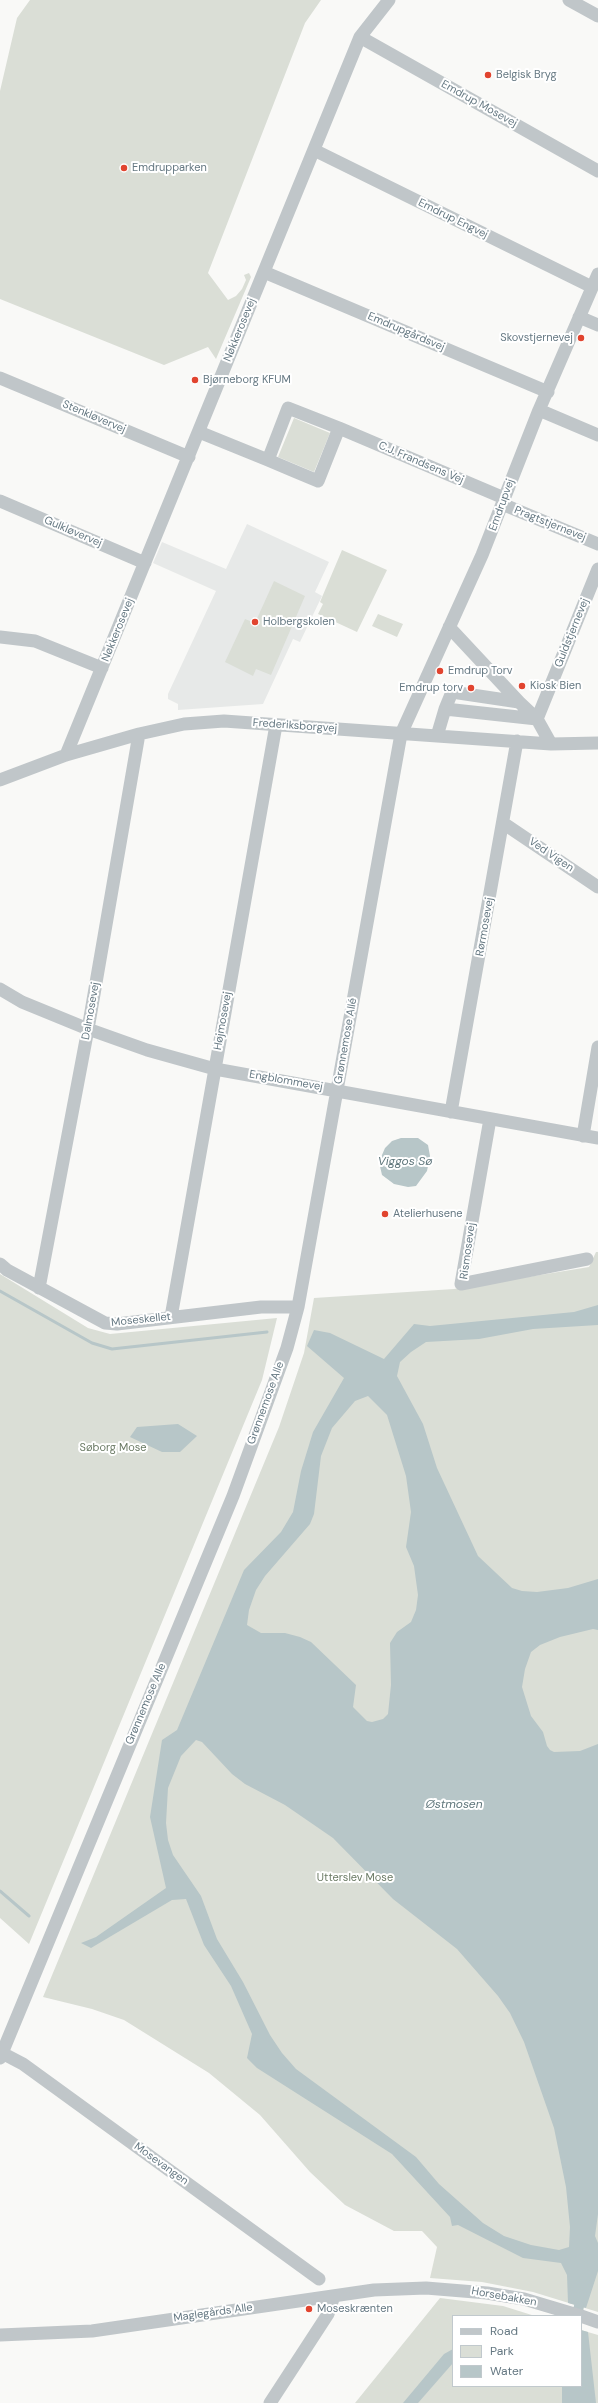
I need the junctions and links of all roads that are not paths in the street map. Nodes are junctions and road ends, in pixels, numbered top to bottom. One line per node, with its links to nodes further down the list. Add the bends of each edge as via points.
1 (389, 0): 4 (street, Nøkkerosevej)
2 (569, 0): 3 (street)
3 (598, 16)
4 (360, 37): 5 (street, Nøkkerosevej); 6 (street, Emdrup Mosevej)
5 (314, 150): 7 (street, Nøkkerosevej); 9 (street, Emdrup Engvej)
6 (598, 170)
7 (264, 272): 13 (street, Emdrupgårdsvej); 16 (street, Nøkkerosevej)
8 (598, 274): 9 (street, Emdrupvej)
9 (592, 287): 10 (street, Emdrupvej)
10 (579, 317): 11 (street); 13 (street, Emdrupvej)
11 (598, 325)
12 (0, 378): 18 (street, Stenkløvervej)
13 (548, 392): 14 (street, Emdrupvej)
14 (539, 410): 17 (street); 20 (street, Emdrupvej)
15 (339, 428): 19 (street, C.J. Frandsens Vej, via 288,408); 19 (street, via 318,481); 20 (street, C.J. Frandsens Vej)
16 (199, 432): 18 (street, Nøkkerosevej); 19 (street)
17 (598, 435)
18 (189, 457): 23 (street, Nøkkerosevej)
19 (268, 460)
20 (503, 501): 22 (street, Pragtstjernevej); 25 (street, Emdrupvej)
21 (4, 506): 23 (street, Gulkløvervej)
22 (598, 544)
23 (145, 563): 27 (street, Nøkkerosevej)
24 (598, 569): 30 (street, Guldstjernevej)
25 (450, 627): 28 (street); 33 (street, Emdrupvej)
26 (0, 637): 27 (street, via 35,640)
27 (102, 668): 38 (street, Nøkkerosevej)
28 (519, 702): 29 (street, via 452,692); 30 (street)
29 (445, 709): 30 (street); 34 (street)
30 (537, 719): 37 (street)
31 (276, 725): 32 (street, Frederiksborgvej, via 224,722 184,724); 33 (street, Frederiksborgvej); 45 (street, Højmosevej)
32 (139, 734): 38 (street, Frederiksborgvej); 43 (street, Dalmosevej)
33 (401, 734): 34 (street, Frederiksborgvej); 46 (street, Grønnemose Allé)
34 (437, 736): 35 (street, Frederiksborgvej)
35 (517, 741): 37 (street, Frederiksborgvej); 40 (street, Rørmosevej)
36 (598, 743): 37 (street, Frederiksborgvej)
37 (551, 744)
38 (66, 755): 39 (street, Frederiksborgvej)
39 (0, 780)
40 (503, 822): 41 (street, Ved Vigen); 47 (street, Rørmosevej)
41 (598, 887)
42 (0, 989): 43 (street, Engblommevej, via 22,1002)
43 (88, 1029): 45 (street, Engblommevej, via 146,1050); 53 (street, Dalmosevej)
44 (598, 1047): 49 (street)
45 (215, 1069): 46 (street, Engblommevej); 55 (street, Højmosevej)
46 (337, 1091): 47 (street, Engblommevej); 54 (street, Grønnemose Allé)
47 (451, 1112): 48 (street, Engblommevej)
48 (490, 1118): 49 (street, Engblommevej); 51 (street, Rismosevej, via 461,1284)
49 (583, 1136): 50 (street, Engblommevej)
50 (598, 1138)
51 (587, 1260)
52 (0, 1264): 53 (street, Moseskellet)
53 (38, 1288): 55 (street, Moseskellet, via 105,1323 116,1324)
54 (298, 1307): 55 (street, Moseskellet, via 261,1307); 56 (street, Grønnemose Allé)
55 (172, 1316)
56 (287, 1348): 57 (street, Grønnemose Alle, via 232,1496)
57 (1, 2054): 58 (street, Mosevangen, via 23,2064)
58 (319, 2279)
59 (426, 2288): 60 (street, Maglegårds Alle, via 374,2290); 61 (street, Horsebakken, via 487,2293)
60 (334, 2296): 64 (street, Maglegårds Alle, via 92,2331); 65 (street, via 328,2314)
61 (578, 2315)
62 (582, 2316): 63 (street, Horsebakken)
63 (597, 2322)
64 (0, 2335)
65 (270, 2403)

